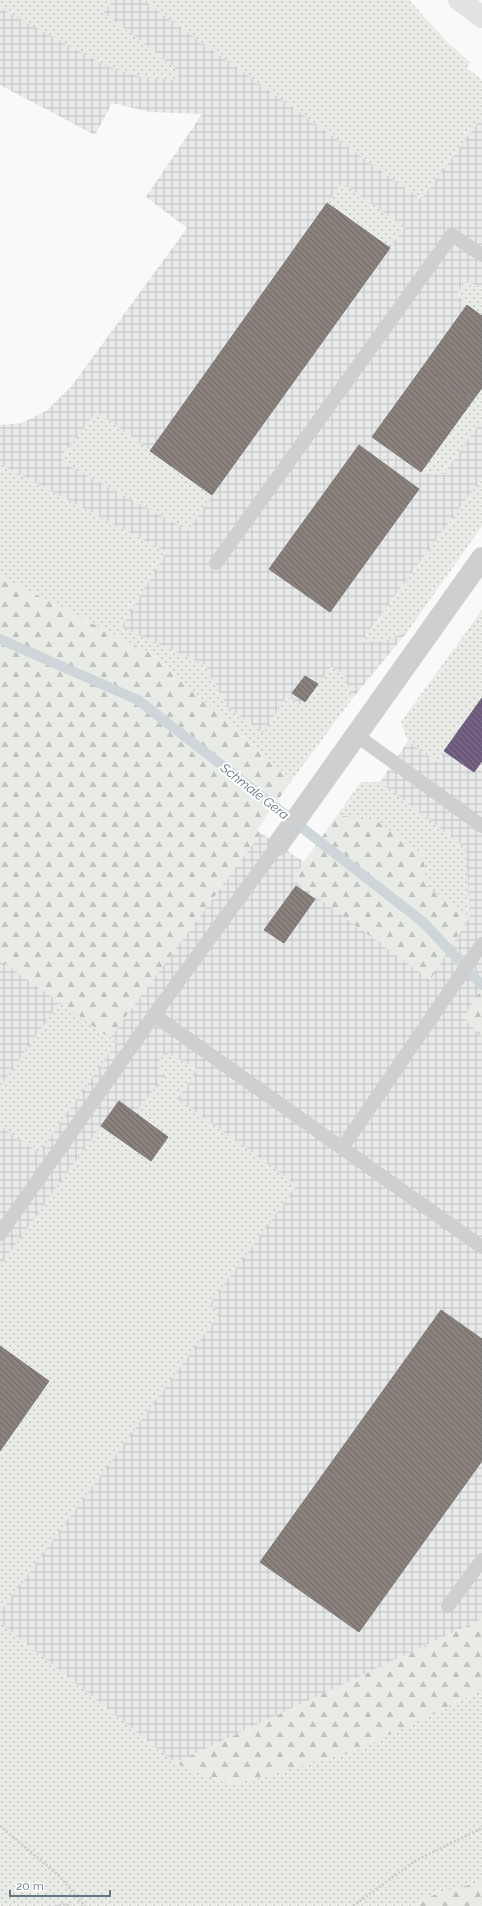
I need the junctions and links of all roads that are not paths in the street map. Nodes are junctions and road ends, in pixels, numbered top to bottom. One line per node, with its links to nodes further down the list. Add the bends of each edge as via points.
1 (458, 0): 2 (street)
2 (482, 17)
3 (482, 255): 5 (lane, via 452,235)
4 (482, 558): 6 (street)
5 (216, 563)
6 (356, 735): 7 (lane); 8 (street)
7 (482, 826)
8 (278, 845): 10 (lane)
9 (482, 944): 11 (lane)
10 (154, 1015): 11 (lane); 12 (lane)
11 (342, 1148): 13 (lane)
12 (0, 1234)
13 (482, 1247)
14 (482, 1560): 15 (lane)
15 (448, 1606)

